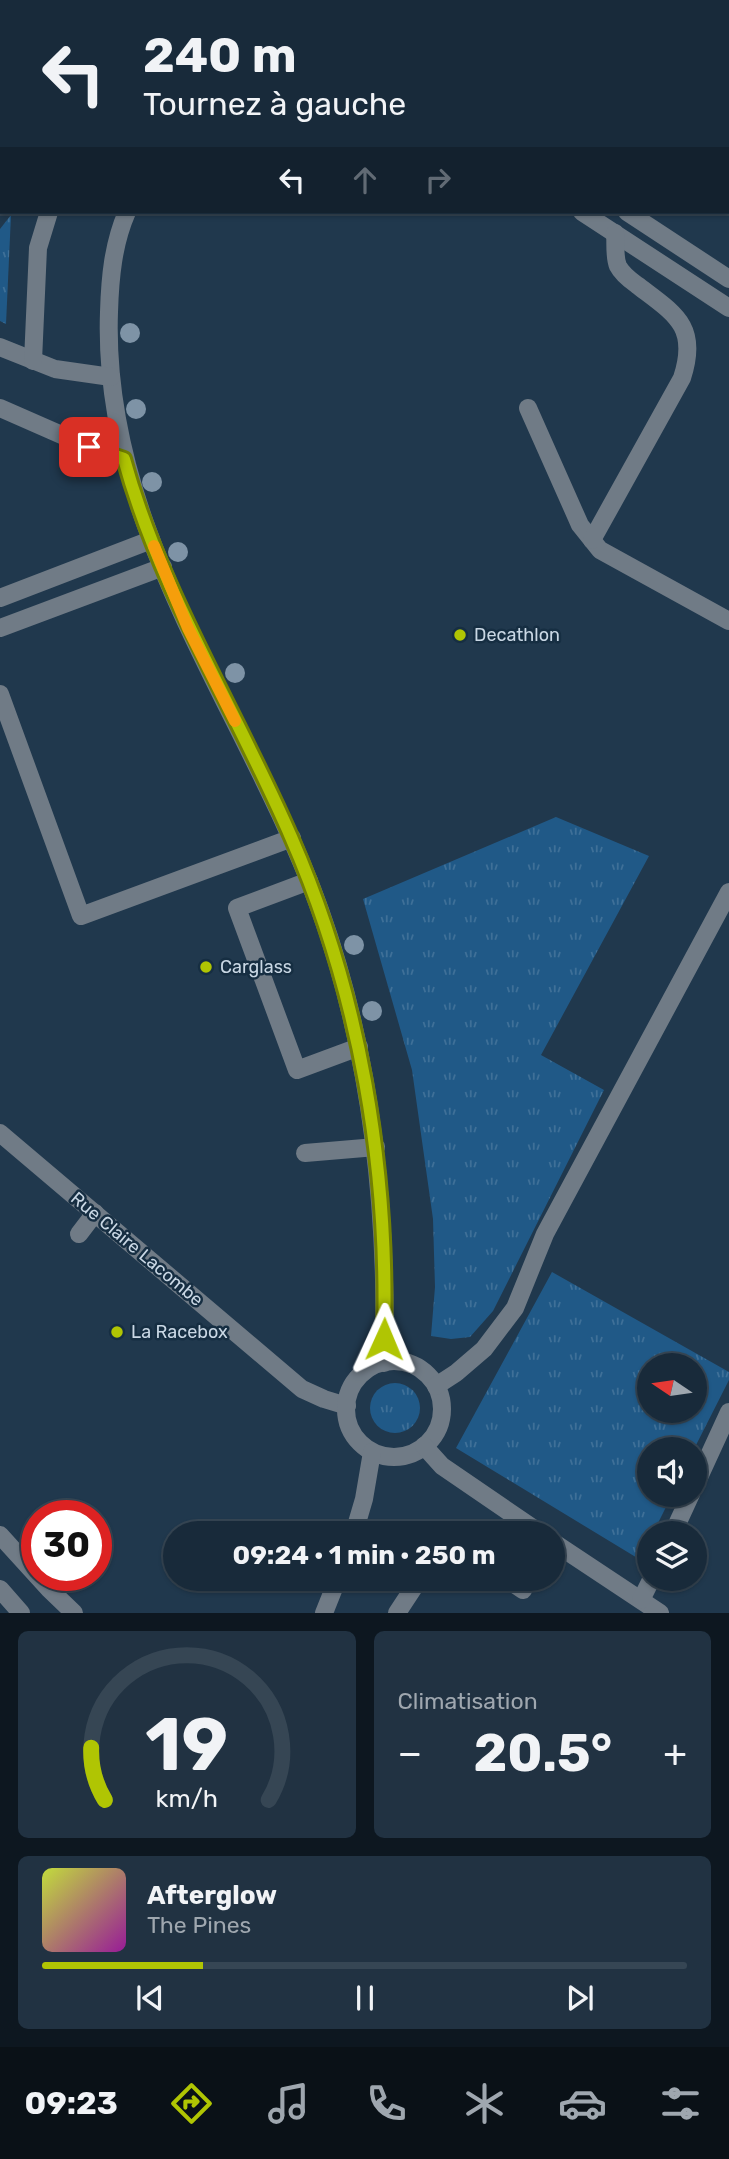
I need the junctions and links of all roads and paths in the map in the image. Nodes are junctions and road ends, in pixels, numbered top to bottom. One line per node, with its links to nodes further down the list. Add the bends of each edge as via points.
1 (48, 214): 9 (street, via 38,248)
2 (126, 214): 10 (street, via 112,267)
3 (585, 214): 5 (street)
4 (630, 214): 6 (street)
5 (615, 233): 7 (street); 15 (street, via 618,265 677,316 685,331 687,364)
6 (729, 279)
7 (729, 308)
8 (0, 347): 9 (street)
9 (33, 360): 10 (street, via 55,369)
10 (111, 377): 13 (street)
11 (0, 408): 13 (street)
12 (528, 408): 15 (street, via 580,525)
13 (124, 459): 14 (street)
14 (151, 540): 16 (street); 17 (street)
15 (592, 540): 18 (street, via 615,560)
16 (163, 568): 19 (street); 21 (street)
17 (0, 598)
18 (729, 621)
19 (0, 628)
20 (0, 694): 21 (street, via 81,916)
21 (292, 838): 22 (street)
22 (309, 881): 24 (street, via 336,958); 24 (street, via 237,908 298,1070)
23 (729, 892): 31 (street, via 545,1234 515,1308 484,1349)
24 (359, 1047): 26 (street)
25 (0, 1133): 28 (street, Rue Claire Lacombe)
26 (376, 1147): 27 (street); 30 (street, via 385,1265)
27 (305, 1153)
28 (95, 1213): 29 (street); 32 (street, Rue Claire Lacombe, via 302,1389)
29 (79, 1234)
30 (384, 1363): 31 (street, via 414,1366); 32 (street, via 358,1378)
31 (436, 1386): 34 (street, via 442,1407 440,1422)
32 (347, 1406): 35 (street, via 355,1436)
33 (729, 1412): 36 (street)
34 (424, 1446): 35 (street, via 403,1456); 38 (street, via 442,1466)
35 (372, 1452): 37 (street)
36 (707, 1460)
37 (358, 1521)
38 (522, 1521)
39 (0, 1535): 47 (street)
40 (565, 1550): 45 (street)
41 (0, 1589): 46 (street)
42 (333, 1591): 48 (street)
43 (411, 1591): 49 (street)
44 (646, 1591): 45 (street)
45 (641, 1600): 50 (street)
46 (21, 1613)
47 (75, 1613)
48 (324, 1613)
49 (397, 1613)
50 (660, 1613)

